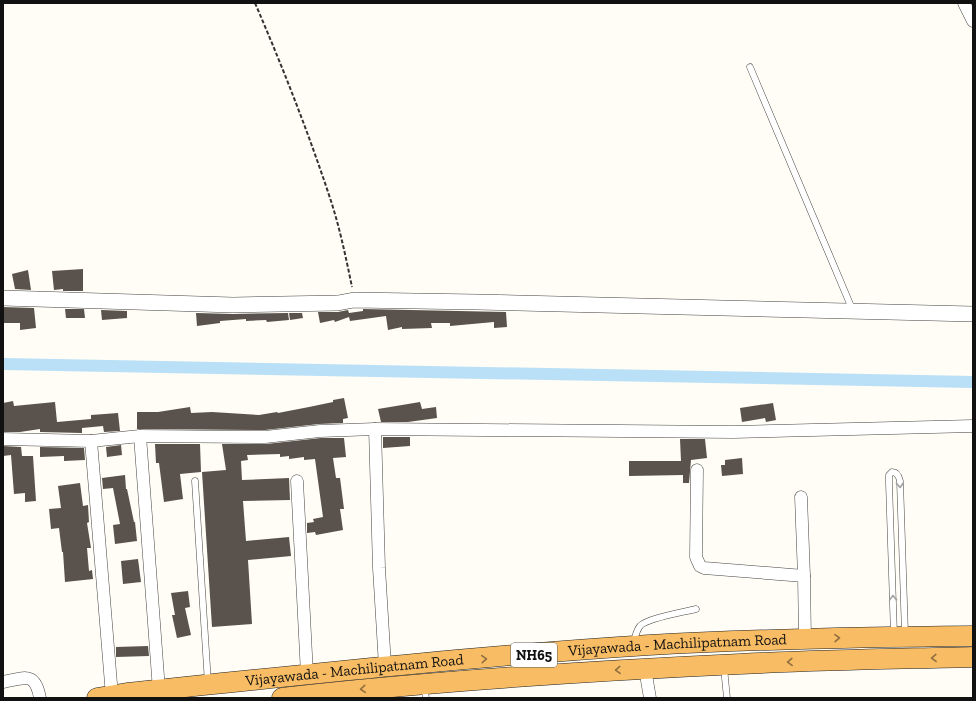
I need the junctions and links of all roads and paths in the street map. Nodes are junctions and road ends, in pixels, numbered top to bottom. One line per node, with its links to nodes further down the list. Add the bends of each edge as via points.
1 (254, 3): 6 (path, via 279,59 331,202)
2 (964, 3): 3 (street)
3 (973, 21)
4 (750, 67): 7 (lane)
5 (3, 298): 6 (street, via 233,305 338,304)
6 (354, 300): 7 (street)
7 (853, 311): 8 (street)
8 (973, 314)
9 (973, 426): 10 (street, via 733,432)
10 (375, 429): 11 (street, via 265,437); 26 (street)
11 (140, 436): 13 (street); 31 (street)
12 (3, 439): 13 (street)
13 (91, 441): 34 (street)
14 (697, 470): 18 (street, via 696,557 700,566)
15 (195, 481): 30 (lane)
16 (297, 481): 28 (street)
17 (801, 497): 18 (street)
18 (804, 576): 22 (street)
19 (696, 609): 23 (lane, via 643,623)
20 (973, 636): 21 (highway, Vijayawada - Machilipatnam Road / NH65)
21 (899, 637): 21 (lane, one-way to 21, via 889,483 892,472 898,475 900,481); 22 (highway, Vijayawada - Machilipatnam Road / NH65, one-way to 21)
22 (805, 639): 23 (highway, Vijayawada - Machilipatnam Road / NH65)
23 (631, 647): 26 (highway, Vijayawada - Machilipatnam Road / NH65, one-way to 23)
24 (973, 657): 25 (highway, Vijayawada - Machilipatnam Road / NH65, one-way to 25)
25 (724, 665): 27 (highway, Vijayawada - Machilipatnam Road / NH65); 38 (lane)
26 (385, 666): 28 (highway, Vijayawada - Machilipatnam Road / NH65)
27 (645, 669): 32 (highway, Vijayawada - Machilipatnam Road / NH65, one-way to 32, via 506,677); 37 (street)
28 (307, 674): 30 (highway, Vijayawada - Machilipatnam Road / NH65)
29 (3, 682): 35 (street, via 32,679 36,682)
30 (208, 685): 31 (highway, Vijayawada - Machilipatnam Road / NH65)
31 (159, 690): 34 (highway, Vijayawada - Machilipatnam Road / NH65)
32 (425, 691): 33 (highway, Vijayawada - Machilipatnam Road / NH65)
33 (386, 693): 36 (highway, Vijayawada - Machilipatnam Road / NH65, one-way to 36)
34 (104, 697)
35 (40, 698)
36 (282, 698)
37 (650, 698)
38 (727, 698)

